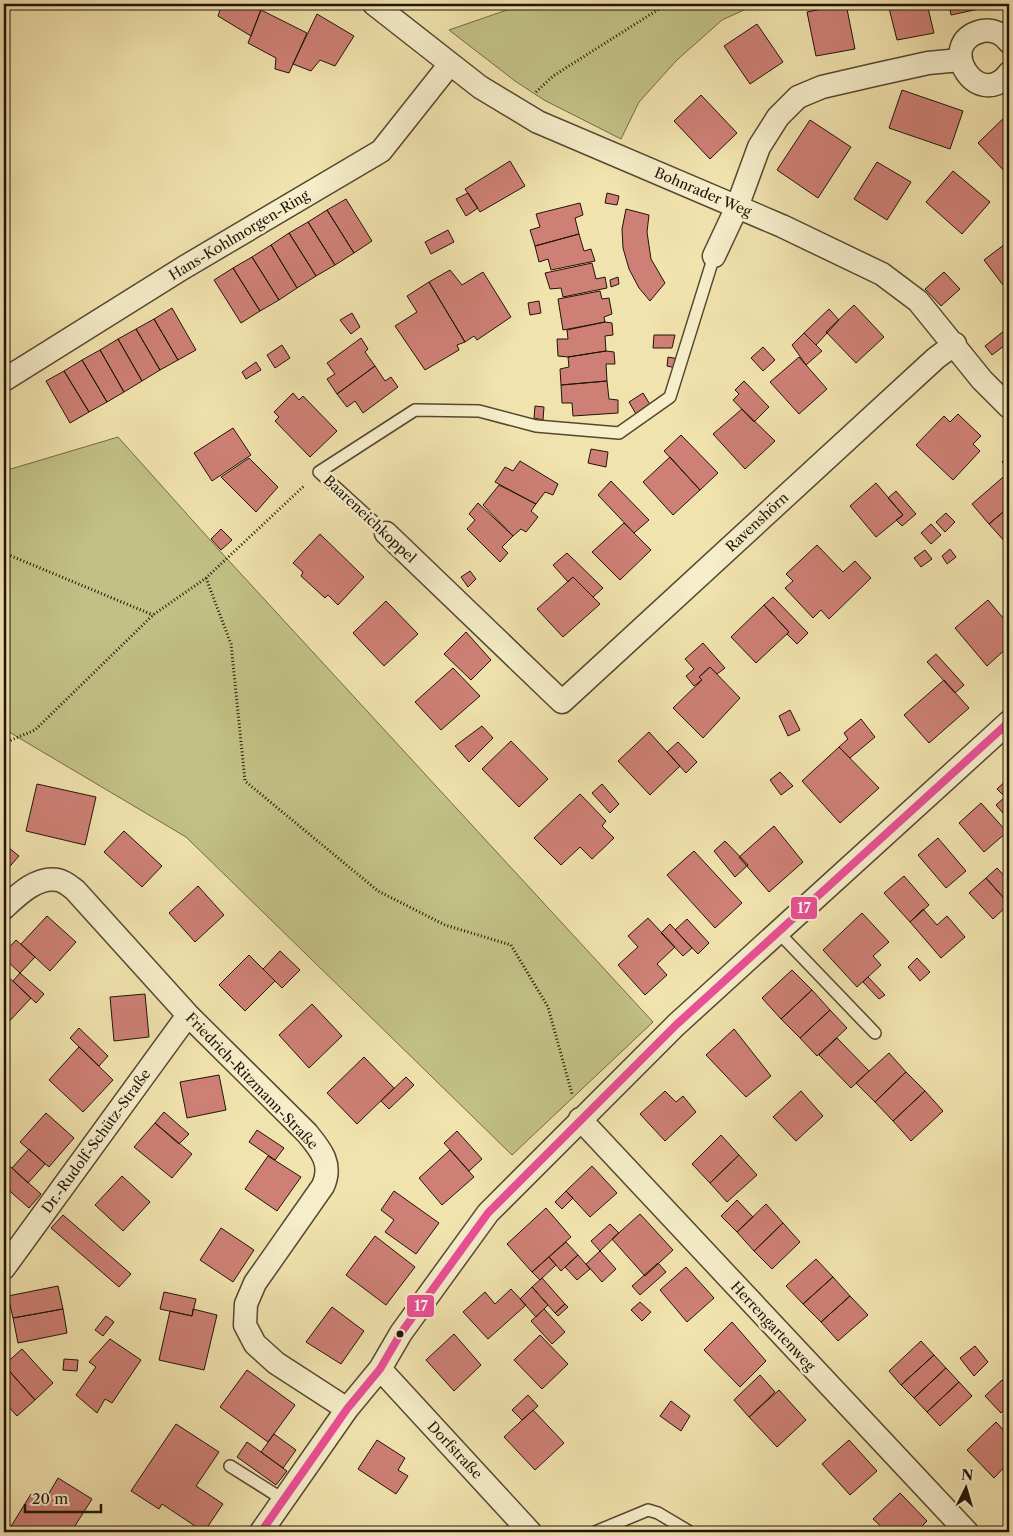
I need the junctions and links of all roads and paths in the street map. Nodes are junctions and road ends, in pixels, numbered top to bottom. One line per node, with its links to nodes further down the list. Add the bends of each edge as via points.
1 (374, 4): 5 (street, Bohnrader Weg)
2 (667, 4): 7 (path, via 552,76)
3 (1009, 42): 4 (street, via 996,32 985,30 975,33 967,40)
4 (960, 60): 6 (street, via 963,70 979,83 1000,82); 8 (street, Baareneichkoppel, via 928,63 822,87 798,98 778,117 758,147)
5 (450, 64): 7 (street, Bohnrader Weg); 11 (street, Hans-Kohlmorgen-Ring, via 381,151 175,273)
6 (1009, 73)
7 (517, 110): 8 (street, Bohnrader Weg, via 538,122)
8 (737, 207): 9 (street, Baareneichkoppel); 10 (street, Bohnrader Weg, via 882,274 918,301)
9 (714, 256): 13 (lane, Baareneichkoppel, via 670,397 619,433 536,426 479,411 414,410)
10 (954, 344): 12 (street, Bohnrader Weg, via 982,380); 18 (street, Ravenshörn)
11 (4, 380)
12 (1009, 407)
13 (319, 472): 14 (lane, Baareneichkoppel); 16 (path)
14 (386, 533): 18 (street, Baareneichkoppel)
15 (4, 553): 17 (path)
16 (206, 578): 17 (path); 25 (path, via 231,644 245,781 378,891 446,925 511,945 548,1007)
17 (153, 615): 20 (path, via 35,730)
18 (562, 702)
19 (1009, 722): 22 (street)
20 (4, 743)
21 (4, 908): 23 (street, Friedrich-Ritzmann-Straße, via 26,888 58,880 75,890)
22 (778, 932): 24 (lane); 25 (street)
23 (188, 1015): 26 (street, Dr.-Rudolf-Schütz-Straße); 28 (street, Friedrich-Ritzmann-Straße, via 307,1133 328,1166 327,1178 254,1283 246,1304 245,1325 255,1344 276,1363)
24 (875, 1033)
25 (580, 1119): 27 (street, via 488,1213 401,1333); 35 (street, Herrengartenweg)
26 (4, 1268)
27 (380, 1369): 28 (street); 32 (street, Dorfstraße)
28 (348, 1409): 30 (street)
29 (230, 1466): 30 (lane)
30 (284, 1500): 31 (street)
31 (261, 1532)
32 (530, 1532)
33 (595, 1532): 34 (lane, via 648,1510)
34 (690, 1532)
35 (967, 1532)

